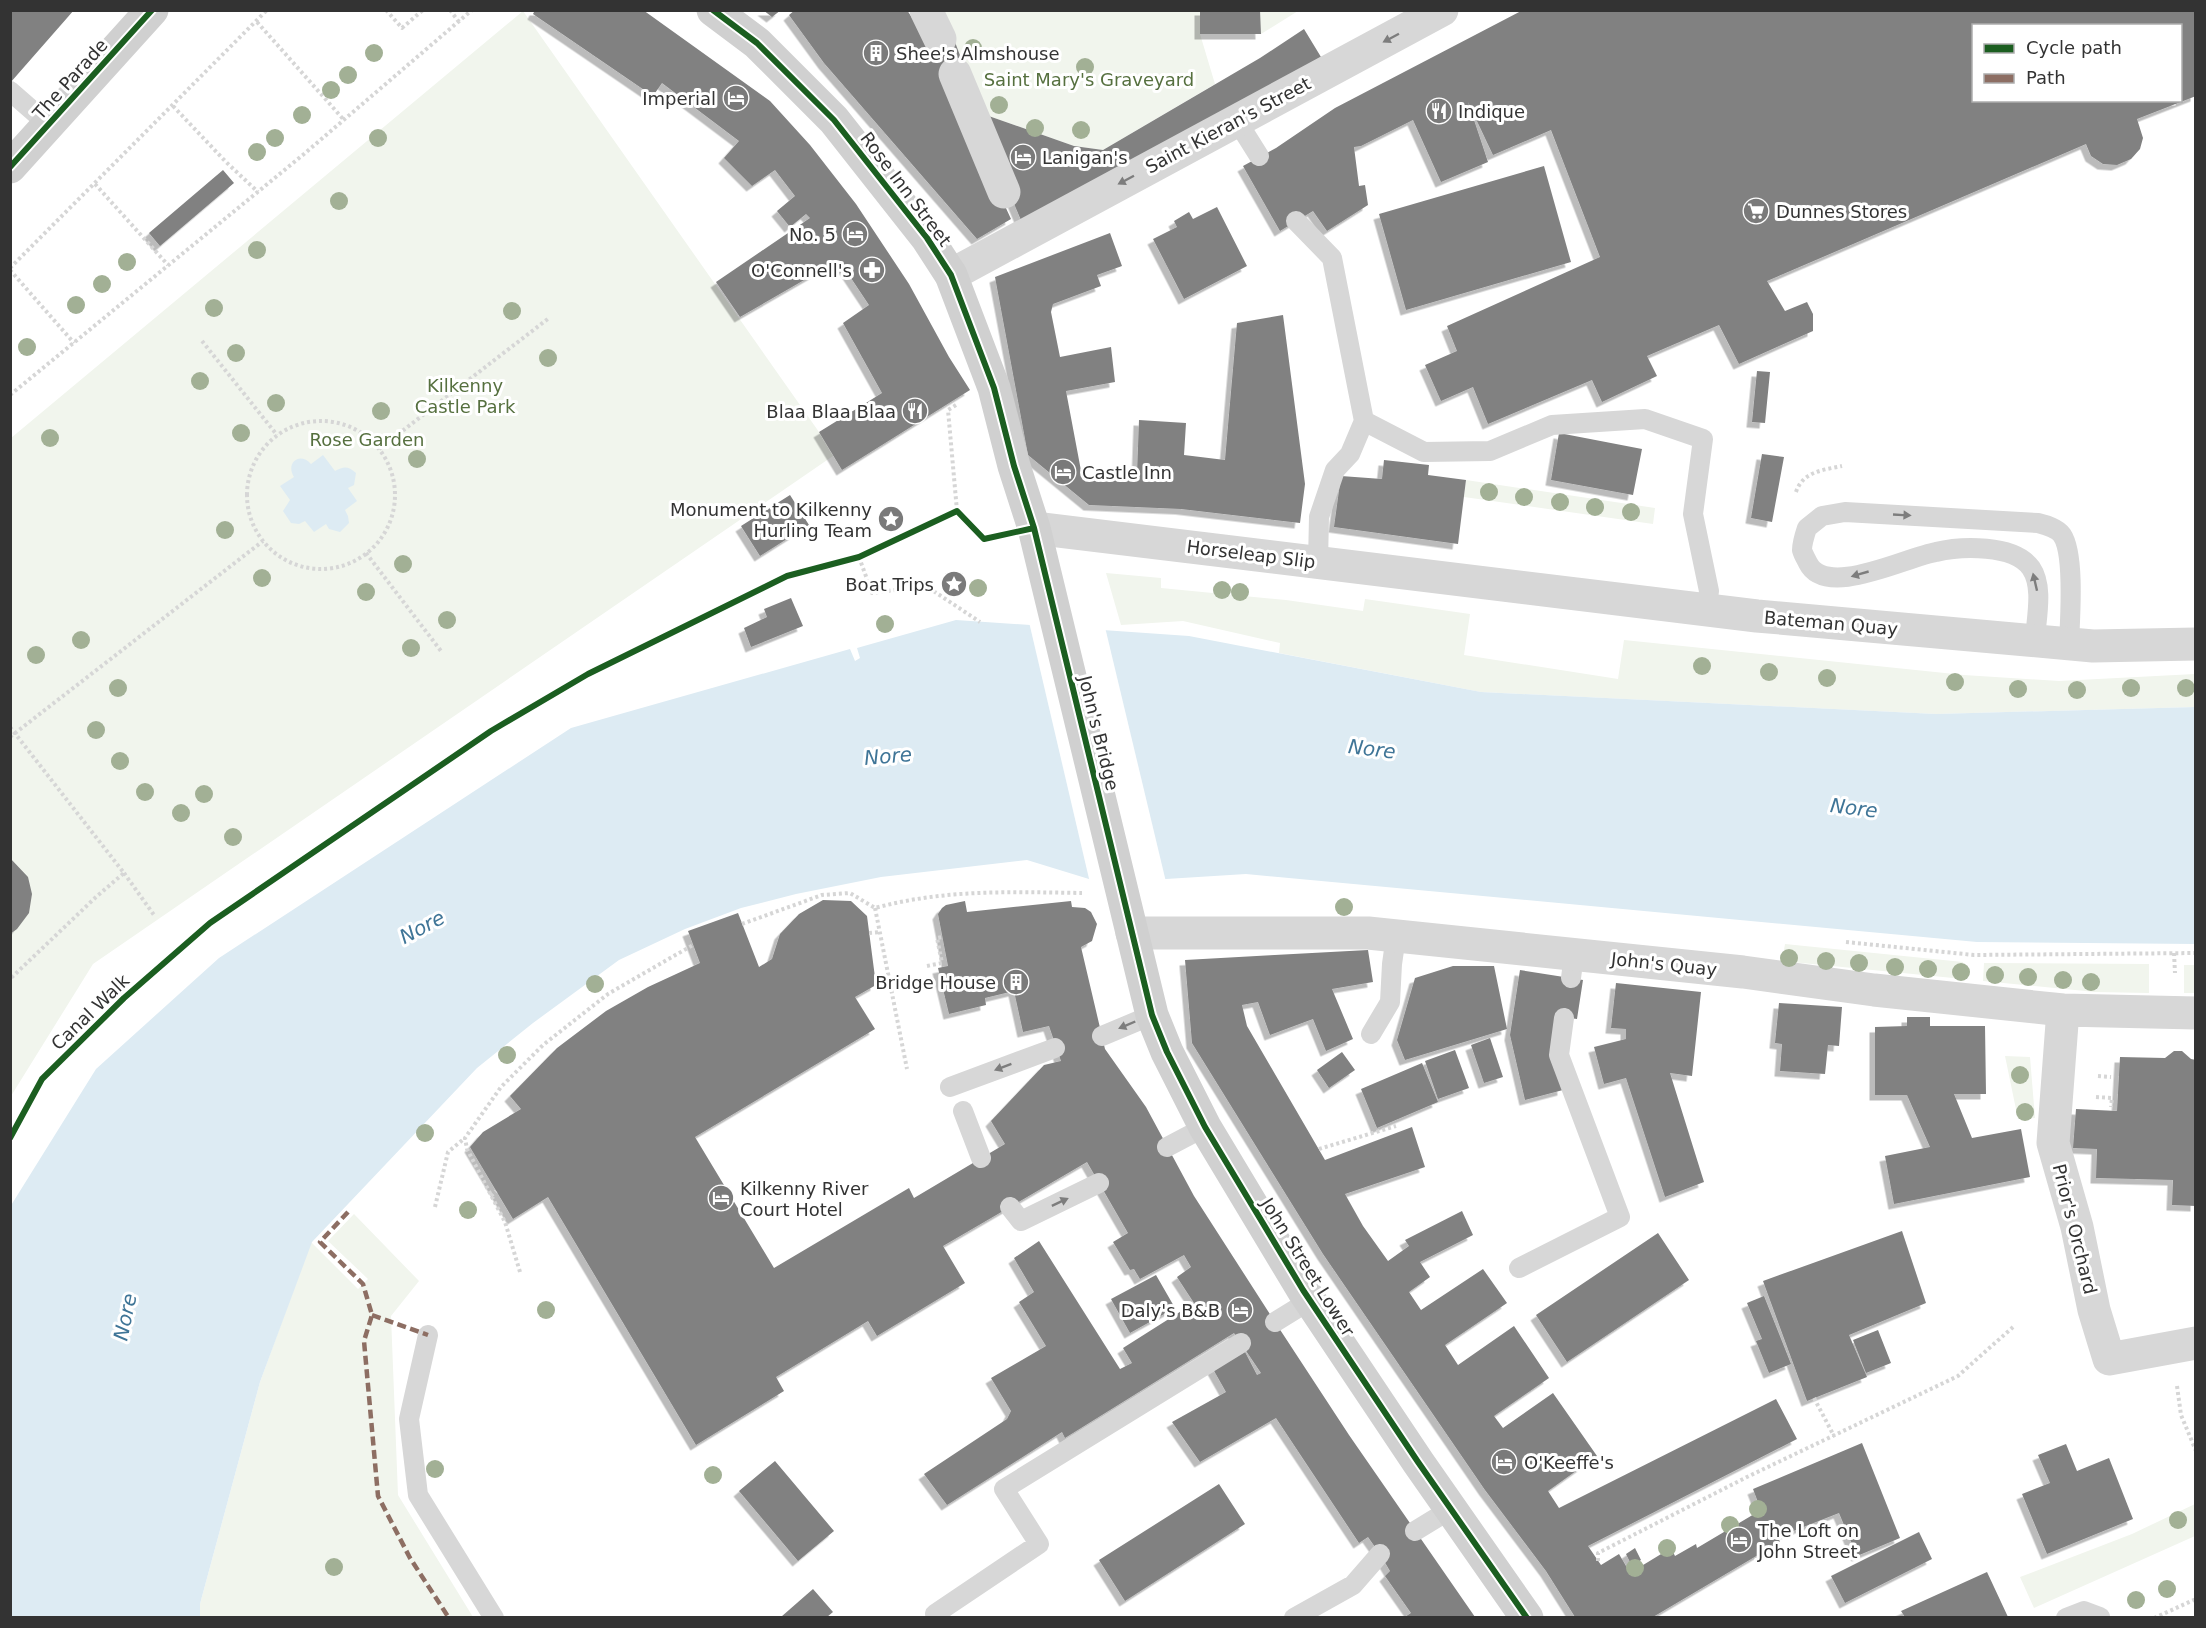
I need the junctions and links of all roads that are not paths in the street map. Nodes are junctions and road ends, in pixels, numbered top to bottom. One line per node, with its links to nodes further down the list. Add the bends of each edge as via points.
1 (152, 10): 9 (main road, The Parade)
2 (713, 10): 14 (main road, Rose Inn Street, via 757,43 834,120 927,238)
3 (926, 10): 5 (street)
4 (1442, 10): 8 (street, Saint Kieran's Street, one-way to 8)
5 (940, 39)
6 (955, 74): 12 (street)
7 (10, 91): 9 (lane)
8 (1237, 121): 10 (lane); 14 (street, Saint Kieran's Street, one-way to 14)
9 (49, 125): 11 (main road, The Parade)
10 (1259, 156)
11 (10, 167)
12 (1004, 192)
13 (1296, 221): 15 (lane, via 1332,258)
14 (951, 276): 16 (main road, Rose Inn Street, via 994,388)
15 (1364, 421): 17 (lane, via 1350,454 1335,470 1319,517); 20 (lane, via 1424,452 1490,450 1552,425 1645,418 1703,439 1693,514 1709,591)
16 (1034, 528): 17 (street, Horseleap Slip); 18 (main road, Rose Inn Street)
17 (1318, 562): 19 (street, Horseleap Slip)
18 (1045, 571): 24 (main road, John's Bridge)
19 (1469, 581): 20 (street, Bateman Quay)
20 (1706, 610): 21 (street, Bateman Quay)
21 (2035, 640): 22 (street, Bateman Quay); 22 (lane, one-way to 22, via 2037,586 2031,568 2016,555 1996,550 1936,551 1851,577 1828,578 1811,569 1802,551 1807,528 1822,516 1845,512 2052,527 2062,534 2070,551)
22 (2069, 643): 23 (street, Bateman Quay)
23 (2196, 644)
24 (1125, 902): 25 (main road, John Street Lower)
25 (1132, 933): 26 (street, John's Quay); 29 (main road, John Street Lower)
26 (1396, 936): 27 (street, John's Quay, via 1573,966); 31 (lane, via 1390,1002)
27 (2063, 1010): 28 (street, John's Quay); 46 (street, Prior's Orchard, via 2053,1143 2109,1359)
28 (2196, 1012)
29 (1152, 1015): 32 (lane, one-way to 32); 36 (main road, John Street Lower)
30 (1564, 1018): 41 (lane, via 1559,1055 1620,1217)
31 (1371, 1034)
32 (1102, 1036)
33 (1055, 1047): 34 (lane, one-way to 34)
34 (950, 1087)
35 (963, 1111): 38 (lane)
36 (1205, 1127): 37 (lane); 42 (main road, John Street Lower)
37 (1167, 1147)
38 (981, 1158)
39 (1099, 1183): 40 (lane, one-way to 39)
40 (1015, 1214)
41 (1519, 1268)
42 (1310, 1300): 43 (lane); 47 (main road, John Street Lower)
43 (1275, 1322)
44 (428, 1335): 51 (lane, via 409,1419 418,1495)
45 (1241, 1343): 50 (lane, via 1004,1489 1039,1544)
46 (2196, 1343)
47 (1451, 1509): 48 (lane); 53 (main road, John Street Lower)
48 (1415, 1531)
49 (1380, 1554): 52 (lane, via 1353,1585)
50 (935, 1614)
51 (494, 1617)
52 (1294, 1617)
53 (1527, 1617)
54 (2066, 1617): 55 (lane, via 2084,1611)
55 (2100, 1617)

